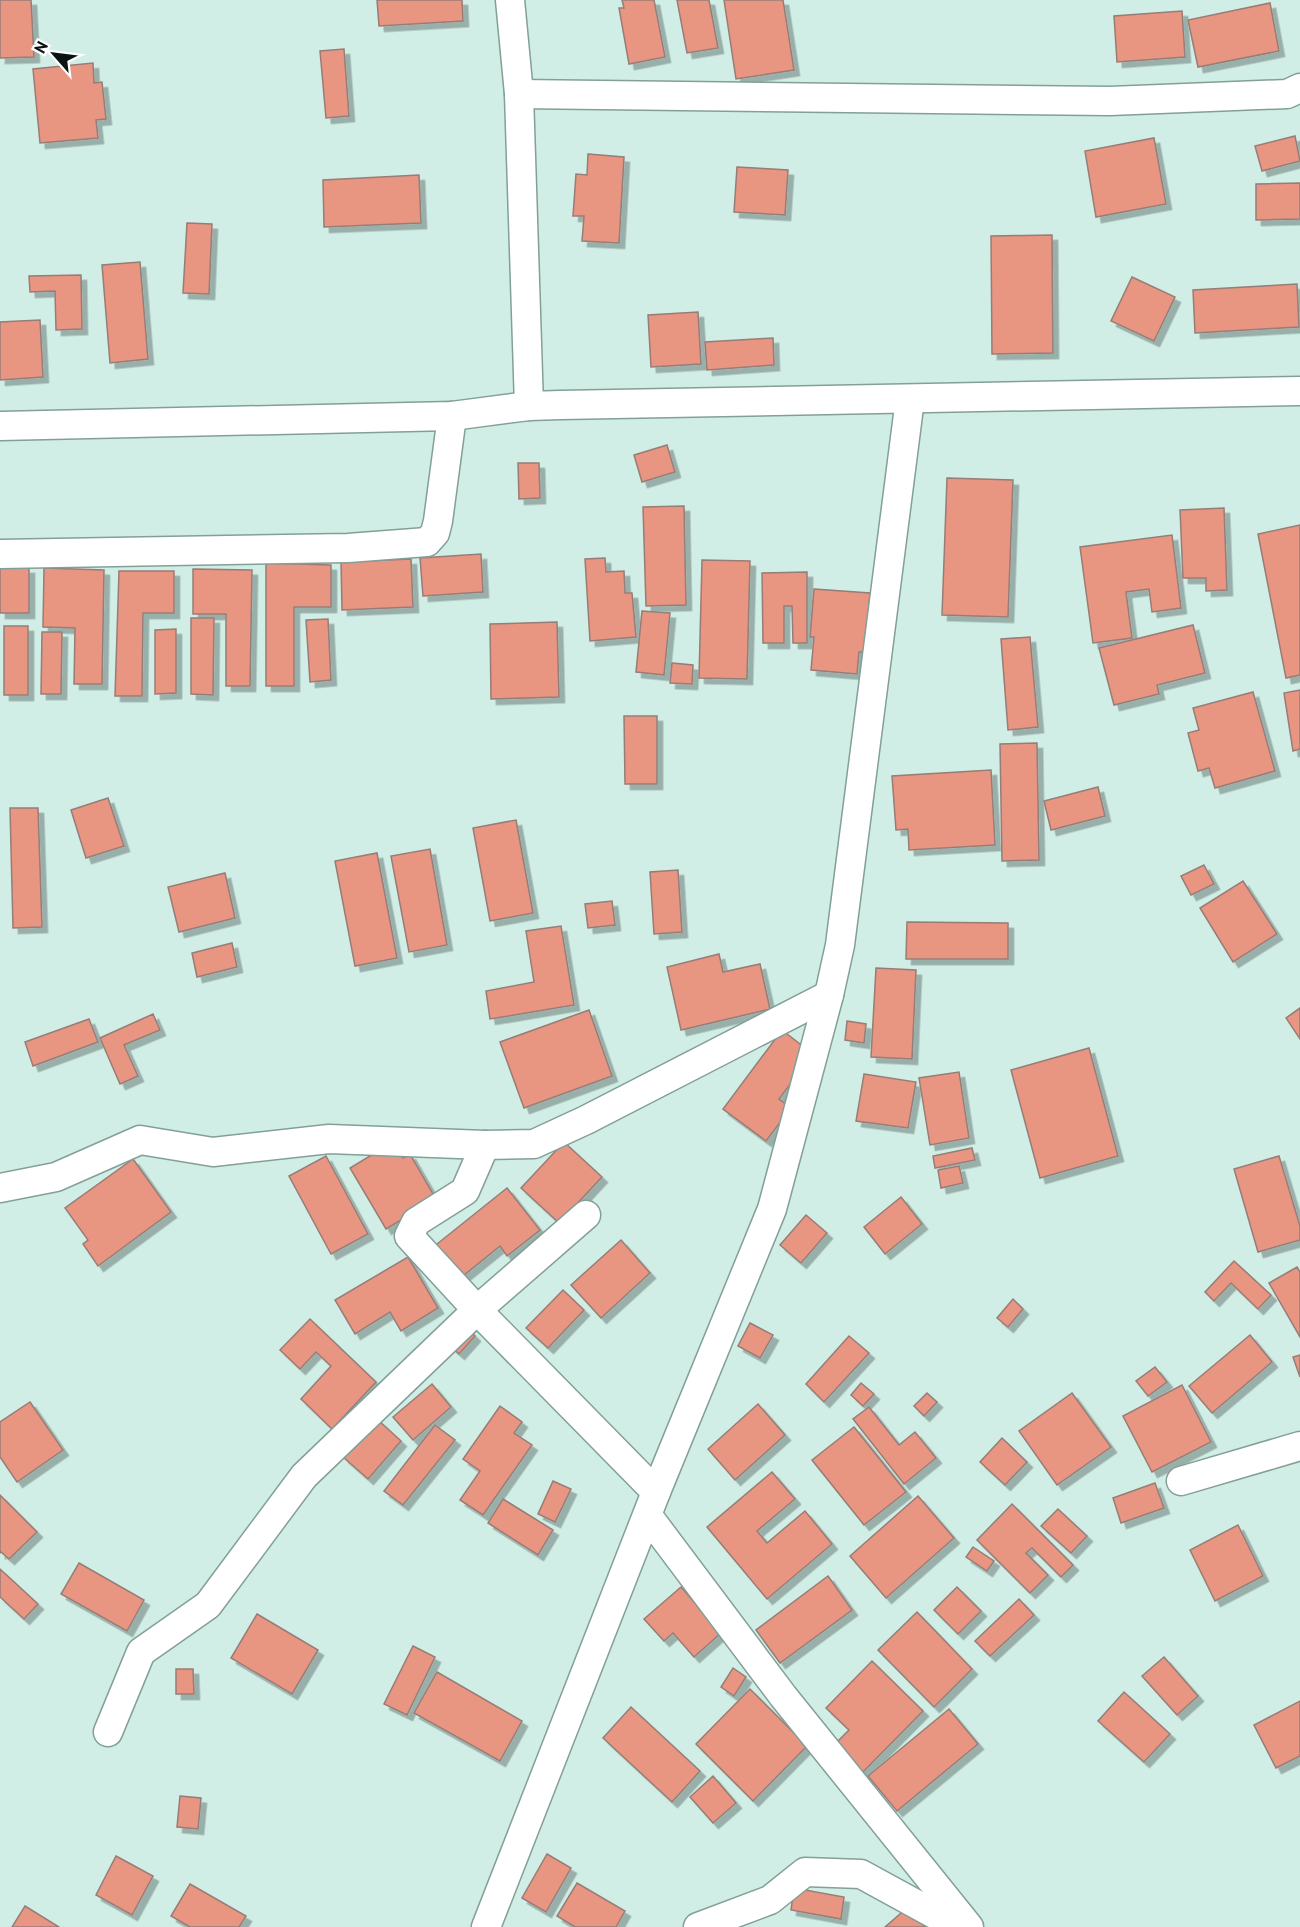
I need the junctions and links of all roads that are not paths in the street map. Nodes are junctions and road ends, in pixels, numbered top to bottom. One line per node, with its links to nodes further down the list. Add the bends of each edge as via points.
1 (510, 0): 3 (street)
2 (1300, 88): 3 (street, via 1287,94 1110,101)
3 (519, 94): 6 (street)
4 (1300, 391): 5 (street)
5 (910, 399): 6 (street); 10 (street, via 840,945)
6 (530, 406): 7 (street)
7 (452, 416): 8 (street); 9 (street, via 438,521 427,542 348,548)
8 (0, 426)
9 (0, 554)
10 (829, 995): 11 (street, via 534,1144); 17 (street, via 771,1209)
11 (485, 1145): 12 (street, via 329,1139 213,1152 140,1140 56,1177); 14 (street, via 465,1191 416,1222 409,1236)
12 (0, 1188)
13 (586, 1215): 14 (street)
14 (477, 1310): 17 (street); 18 (street, via 304,1476 208,1605 141,1652)
15 (1300, 1446): 16 (street)
16 (1181, 1481)
17 (652, 1504): 19 (street); 22 (street, via 783,1696)
18 (108, 1732)
19 (486, 1927)
20 (698, 1927): 21 (street, via 770,1900 805,1872 861,1874)
21 (958, 1927)
22 (969, 1927)

